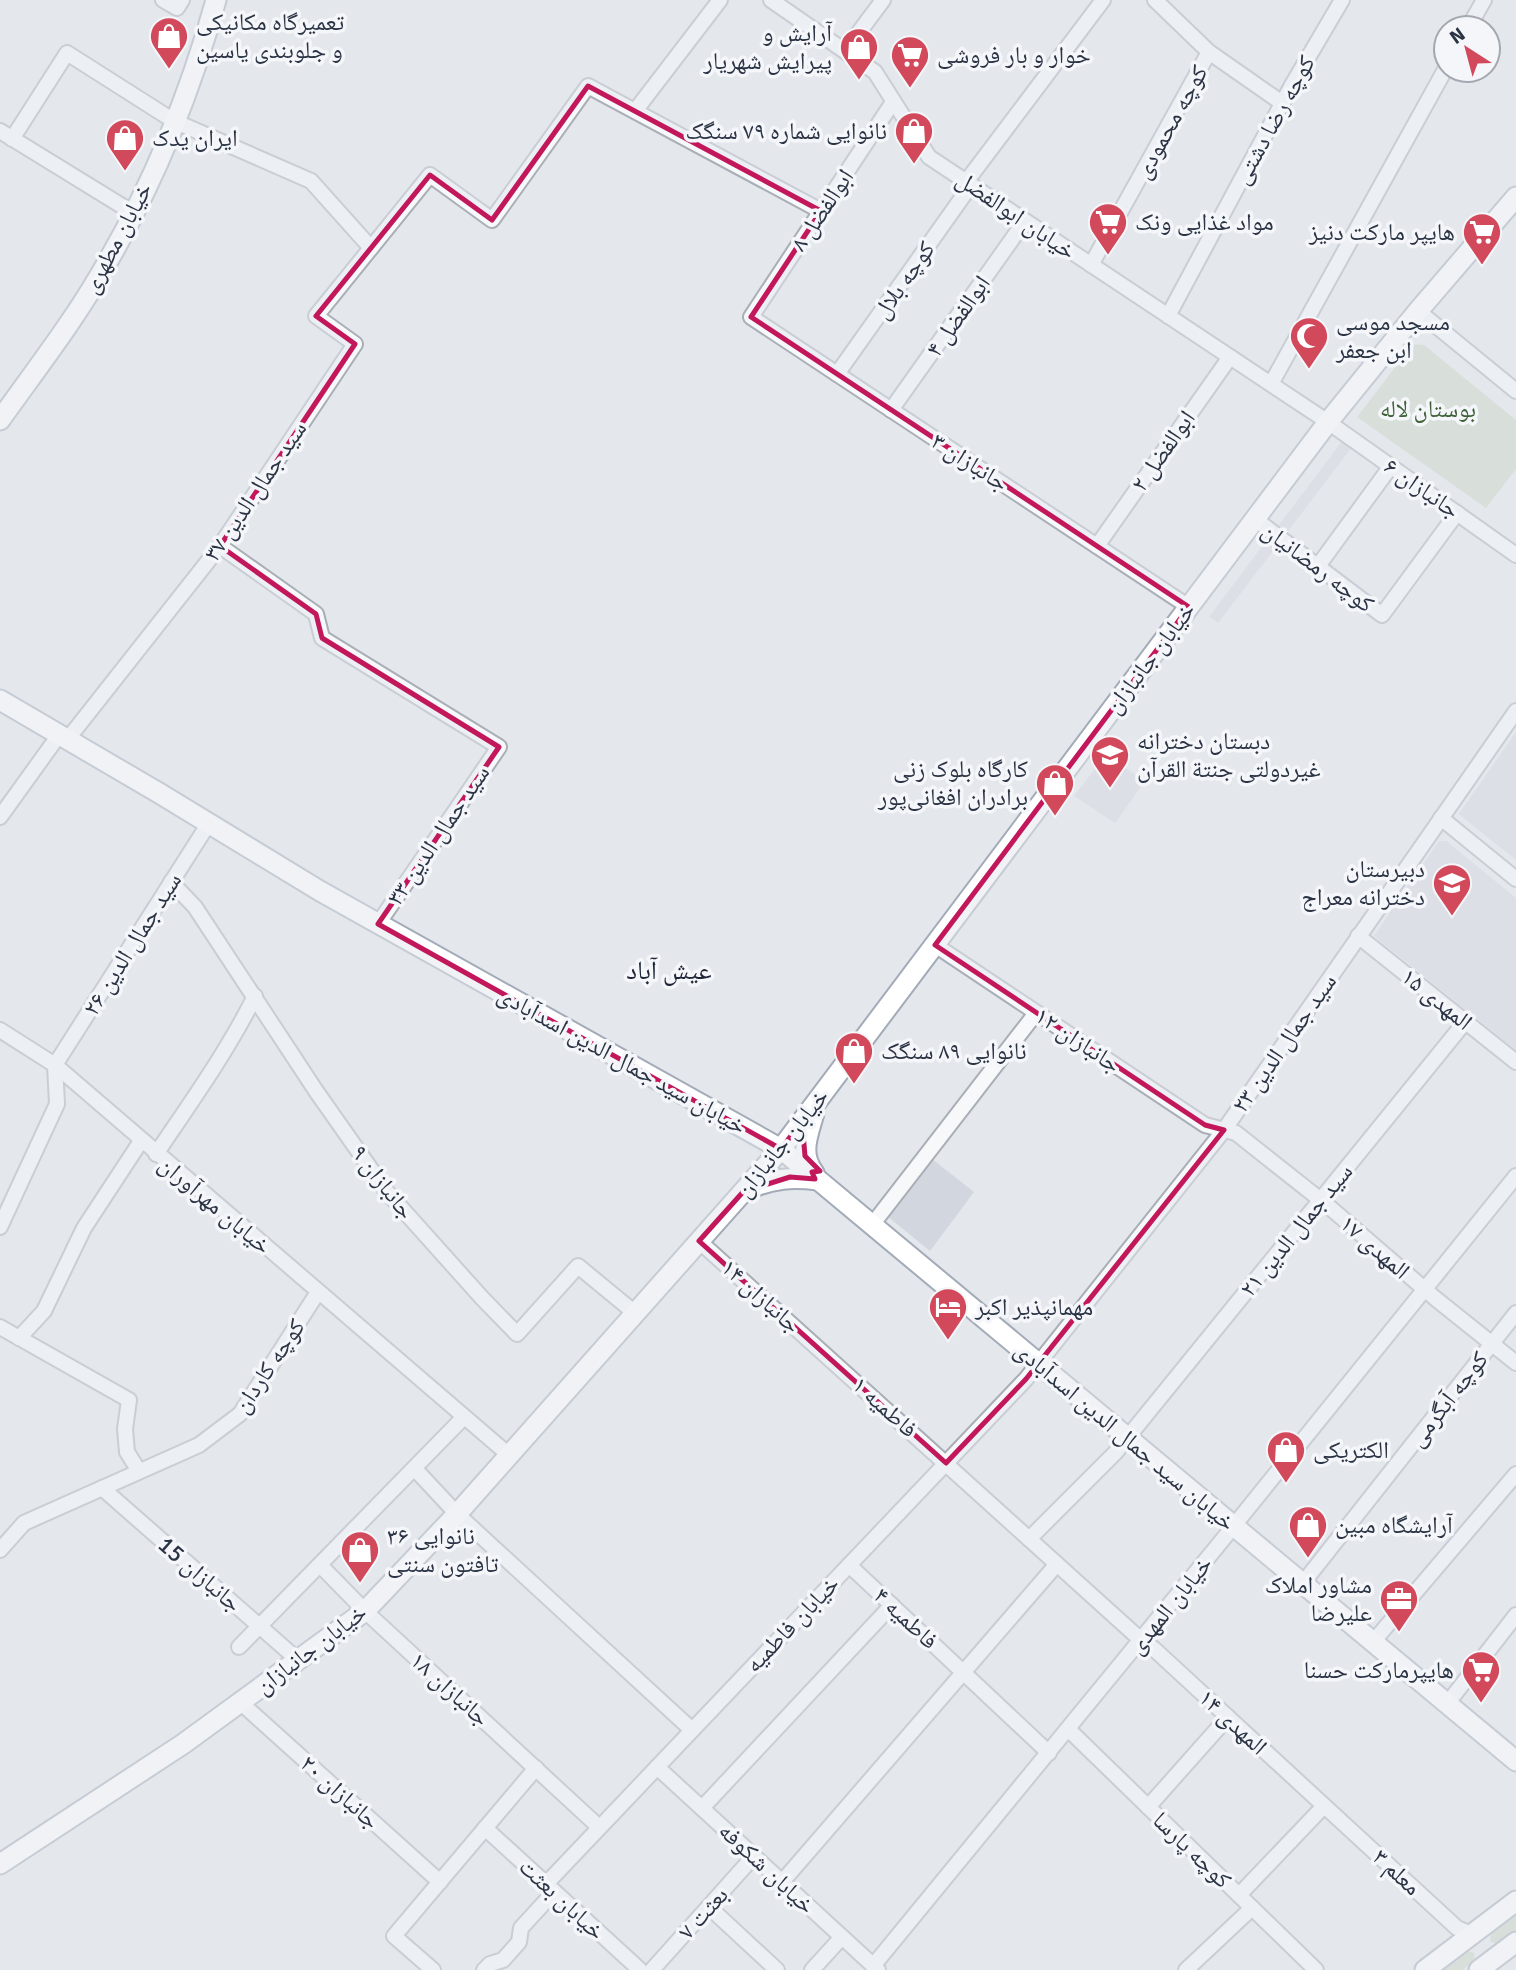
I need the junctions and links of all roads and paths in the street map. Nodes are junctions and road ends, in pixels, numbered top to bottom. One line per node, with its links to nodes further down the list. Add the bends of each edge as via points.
1 (163, 0): 9 (street)
2 (216, 0): 16 (main road, خیابان مطهری, via 201,54)
3 (720, 0): 15 (street)
4 (771, 0): 10 (street, خیابان ابوالفضل)
5 (883, 0): 10 (street)
6 (1103, 0): 18 (street, کوچه بلال)
7 (1155, 0): 11 (street)
8 (1342, 0): 14 (street, کوچه رضا دشتی)
9 (180, 4)
10 (845, 51): 13 (street, خیابان ابوالفضل, via 875,72)
11 (1209, 52): 14 (street); 24 (street, کوچه محمودی)
12 (1437, 84): 30 (street)
13 (893, 102): 18 (street, خیابان ابوالفضل, via 929,157); 20 (street, ابوالفضل ۸)
14 (1282, 103): 26 (street, کوچه رضا دشتی)
15 (635, 111): 20 (street); 23 (street, via 587,86 492,220 430,175)
16 (174, 121): 17 (street, via 67,53); 21 (main road, خیابان مطهری); 23 (street, via 311,181)
17 (6, 135): 21 (street)
18 (969, 184): 22 (street, خیابان ابوالفضل); 29 (street, کوچه بلال)
19 (1516, 197): 25 (main road, خیابان جانبازان)
20 (821, 211): 27 (street, ابوالفضل ۸)
21 (135, 214): 33 (main road, خیابان مطهری, via 80,308)
22 (1025, 221): 24 (street, خیابان ابوالفضل); 32 (street, ابوالفضل ۴)
23 (371, 248): 38 (street, سید جمال الدین ۳۷, via 316,316 355,344)
24 (1091, 265): 26 (street, خیابان ابوالفضل)
25 (1418, 311): 31 (street); 34 (main road, خیابان جانبازان)
26 (1168, 316): 28 (street, خیابان ابوالفضل)
27 (751, 317): 29 (street, جانبازان ۳)
28 (1230, 357): 30 (street, خیابان ابوالفضل); 39 (street, ابوالفضل ۲)
29 (837, 374): 32 (street, جانبازان ۳)
30 (1270, 384): 34 (street, خیابان ابوالفضل)
31 (1516, 391)
32 (891, 410): 39 (street, جانبازان ۳)
33 (0, 420)
34 (1328, 422): 35 (street, جانبازان ۶); 37 (main road, خیابان جانبازان)
35 (1391, 466): 36 (street, جانبازان ۶); 41 (street)
36 (1457, 513): 40 (street, جانبازان ۶); 41 (street, کوچه رمضانیان, via 1382,615)
37 (1255, 519): 41 (street, کوچه رمضانیان); 42 (main road, خیابان جانبازان)
38 (220, 546): 45 (street, سید جمال الدین ۳۷); 51 (street, سید جمال الدین ۳۳, via 316,614 322,638 499,747)
39 (1097, 546): 42 (street, جانبازان ۳)
40 (1516, 555)
41 (1318, 566)
42 (1189, 607): 53 (main road, خیابان جانبازان)
43 (0, 700): 45 (main road, خیابان سید جمال الدین اسدآبادی)
44 (1516, 711): 47 (street, سید جمال الدین ۲۳)
45 (63, 738): 46 (street, سید جمال الدین ۳۷); 48 (main road, خیابان سید جمال الدین اسدآبادی)
46 (0, 817)
47 (1441, 818): 49 (street); 52 (street, سید جمال الدین ۲۳)
48 (209, 823): 50 (street, سید جمال الدین ۲۶); 51 (main road, خیابان سید جمال الدین اسدآبادی)
49 (1516, 879)
50 (172, 882): 54 (street, جانبازان ۹, via 195,907); 59 (street, سید جمال الدین ۲۶)
51 (378, 923): 63 (main road, خیابان سید جمال الدین اسدآبادی)
52 (1358, 936): 56 (street, المهدی ۱۵); 61 (street, سید جمال الدین ۲۳)
53 (935, 945): 55 (street, جانبازان ۱۲); 60 (main road, خیابان جانبازان)
54 (254, 996): 64 (street, via 211,1074); 74 (street, جانبازان ۹, via 387,1192 517,1334 578,1266)
55 (1036, 1013): 61 (street, جانبازان ۱۲, via 1205,1125); 69 (street)
56 (1465, 1022): 58 (street, المهدی ۱۵); 68 (street, سید جمال الدین ۲۱)
57 (0, 1030): 59 (street, خیابان مهرآوران)
58 (1516, 1062)
59 (55, 1065): 62 (street, خیابان مهرآوران); 70 (street, via 57,1104)
60 (818, 1101): 63 (main road, خیابان جانبازان); 66 (main road, via 804,1148)
61 (1224, 1130): 68 (street, المهدی ۱۷, via 1236,1133); 81 (street, سید جمال الدین ۲۳)
62 (141, 1141): 64 (street, خیابان مهرآوران); 77 (street, via 84,1228 44,1311)
63 (781, 1149): 66 (main road, خیابان سید جمال الدین اسدآبادی); 67 (main road, خیابان جانبازان)
64 (156, 1154): 73 (street, خیابان مهرآوران)
65 (1516, 1176): 72 (street, خیابان المهدی)
66 (819, 1180): 67 (main road, via 790,1177 762,1182); 69 (main road, خیابان سید جمال الدین اسدآبادی)
67 (743, 1192): 71 (main road, خیابان جانبازان)
68 (1320, 1200): 72 (street, المهدی ۱۷); 83 (street, سید جمال الدین ۲۱)
69 (872, 1225): 81 (main road, خیابان سید جمال الدین اسدآبادی)
70 (0, 1227)
71 (699, 1241): 74 (main road, خیابان جانبازان); 79 (street, جانبازان ۱۴)
72 (1424, 1289): 78 (street, المهدی ۱۷); 91 (street, خیابان المهدی)
73 (318, 1292): 82 (street, خیابان مهرآوران); 87 (street, کوچه کاردان, via 240,1414 199,1445)
74 (635, 1313): 84 (main road, خیابان جانبازان)
75 (1516, 1313): 78 (street, کوچه آبگرمی)
76 (0, 1327): 77 (street)
77 (19, 1338): 87 (street, via 129,1400 127,1452)
78 (1492, 1344): 80 (street, المهدی ۱۷); 97 (street, کوچه آبگرمی)
79 (823, 1352): 85 (street, فاطمیه ۱)
80 (1516, 1363)
81 (1038, 1364): 83 (main road, خیابان سید جمال الدین اسدآبادی); 85 (street, خیابان فاطمیه)
82 (464, 1417): 84 (street, خیابان مهرآوران); 86 (street)
83 (1127, 1438): 91 (main road, خیابان سید جمال الدین اسدآبادی); 92 (street, سید جمال الدین ۲۱)
84 (509, 1455): 90 (main road, خیابان جانبازان)
85 (946, 1462): 92 (street, فاطمیه ۱); 96 (street, خیابان فاطمیه)
86 (415, 1469): 90 (street); 95 (street)
87 (139, 1471): 89 (street, کوچه کاردان)
88 (1516, 1474): 103 (street)
89 (102, 1488): 93 (street, کوچه کاردان, via 24,1523); 101 (street, جانبازان 15)
90 (457, 1514): 99 (main road, خیابان جانبازان); 111 (street)
91 (1234, 1526): 97 (main road, خیابان سید جمال الدین اسدآبادی); 102 (street, خیابان المهدی)
92 (1030, 1539): 94 (street, المهدی ۱۴)
93 (0, 1550)
94 (1057, 1564): 102 (street, المهدی ۱۴); 106 (street)
95 (320, 1565): 99 (street, جانبازان ۱۸); 101 (street)
96 (849, 1565): 98 (street, فاطمیه ۴); 111 (street, خیابان فاطمیه)
97 (1303, 1583): 103 (main road, خیابان سید جمال الدین اسدآبادی)
98 (892, 1605): 106 (street, فاطمیه ۴); 118 (street)
99 (365, 1611): 105 (main road, خیابان جانبازان); 115 (street, جانبازان ۱۸)
100 (1516, 1615): 108 (street)
101 (260, 1626): 104 (street); 105 (street, جانبازان 15)
102 (1141, 1640): 109 (street, المهدی ۱۴); 110 (street, خیابان المهدی)
103 (1373, 1642): 108 (main road, خیابان سید جمال الدین اسدآبادی)
104 (239, 1647)
105 (298, 1660): 107 (main road, خیابان جانبازان)
106 (963, 1672): 112 (street, فاطمیه ۴); 124 (street)
107 (240, 1702): 122 (main road, خیابان جانبازان); 123 (street, جانبازان ۲۰)
108 (1447, 1704): 113 (main road, خیابان سید جمال الدین اسدآبادی)
109 (1228, 1717): 116 (street, المهدی ۱۴); 117 (street)
110 (1068, 1729): 112 (street, خیابان المهدی); 117 (street, کوچه پارسا)
111 (692, 1730): 114 (street, خیابان فاطمیه)
112 (1049, 1752): 134 (street, خیابان المهدی)
113 (1516, 1761)
114 (657, 1767): 118 (street, خیابان شکوفه); 119 (street, خیابان فاطمیه)
115 (536, 1768): 119 (street, جانبازان ۱۸); 120 (street)
116 (1324, 1806): 126 (street); 130 (street, معلم ۳, via 1457,1928)
117 (1148, 1807): 126 (street, کوچه پارسا)
118 (702, 1808): 121 (street, خیابان شکوفه)
119 (599, 1827): 125 (street, خیابان فاطمیه)
120 (485, 1828): 123 (street); 125 (street, خیابان بعثت)
121 (754, 1857): 124 (street, خیابان شکوفه); 128 (street, بعثت ۷)
122 (0, 1864)
123 (440, 1882): 135 (street, via 394,1936)
124 (782, 1882): 131 (street, خیابان شکوفه)
125 (550, 1888): 136 (street, خیابان فاطمیه, via 522,1928 519,1942 503,1961); 137 (street, خیابان بعثت)
126 (1239, 1895): 129 (street, کوچه پارسا)
127 (1516, 1901): 130 (main road)
128 (709, 1907): 138 (street, بعثت ۷); 139 (street)
129 (1252, 1908): 141 (street); 142 (street, کوچه پارسا)
130 (1472, 1934): 133 (main road); 143 (main road)
131 (842, 1937): 134 (street, خیابان شکوفه); 140 (street)
132 (1516, 1941): 133 (main road)
133 (1485, 1965)
134 (876, 1968)
135 (433, 1970)
136 (484, 1970)
137 (640, 1970)
138 (652, 1970)
139 (777, 1970)
140 (812, 1970)
141 (1186, 1970)
142 (1316, 1970)
143 (1425, 1970)

